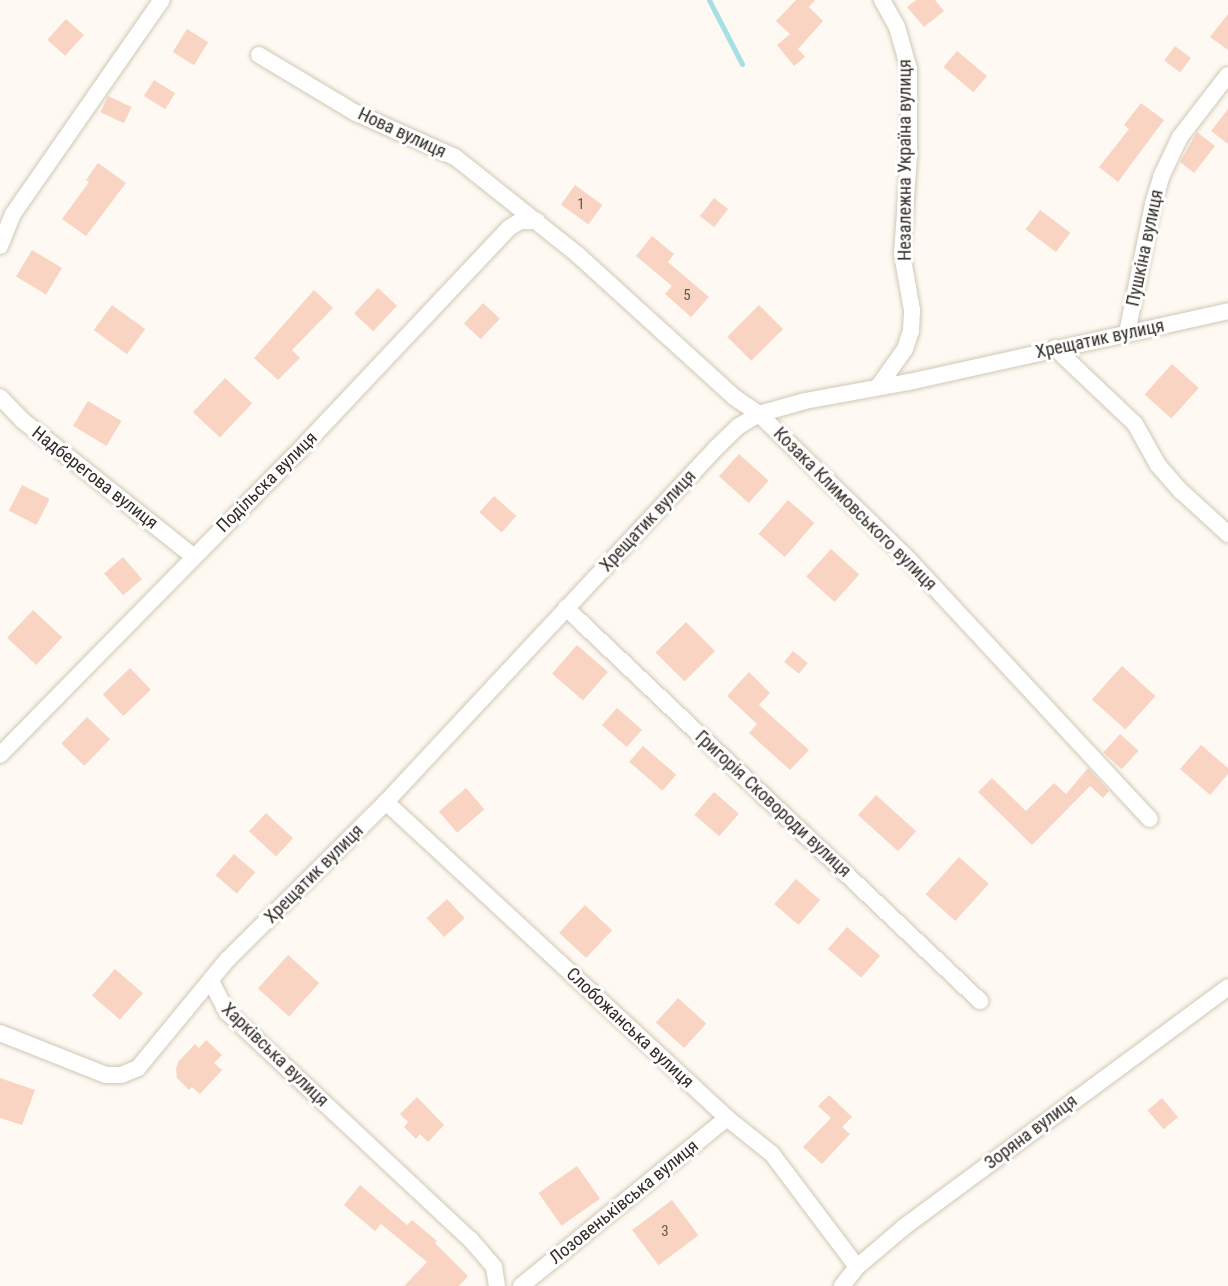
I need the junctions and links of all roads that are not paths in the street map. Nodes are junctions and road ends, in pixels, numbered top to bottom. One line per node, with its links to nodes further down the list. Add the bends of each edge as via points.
1 (162, 0): 6 (street, via 13,214)
2 (882, 0): 10 (street, Незалежна Україна вулиця, via 897,27 909,69 909,156 902,254 912,310 905,349)
3 (260, 55): 5 (street, Нова вулиця, via 356,113 455,158)
4 (1228, 75): 8 (street, Пушкіна вулиця, via 1180,137 1161,177)
5 (538, 221): 12 (street, Козака Климовського вулиця, via 734,397); 14 (street, Подільска вулиця, via 520,220 509,228 304,446)
6 (0, 246)
7 (1228, 311): 8 (street, Хрещатик вулиця)
8 (1127, 333): 9 (street, Хрещатик вулиця)
9 (1054, 348): 10 (street, Хрещатик вулиця); 13 (street, via 1135,424 1158,465)
10 (878, 387): 12 (street, Хрещатик вулиця)
11 (0, 397): 14 (street, Надберегова вулиця, via 22,420)
12 (759, 414): 15 (street, Хрещатик вулиця, via 739,426 715,449); 18 (street, Козака Климовського вулиця, via 910,561)
13 (1228, 534)
14 (193, 556): 16 (street, Подільска вулиця)
15 (566, 608): 17 (street, Хрещатик вулиця); 21 (street, Григорія Сковороди вулиця)
16 (0, 755)
17 (386, 802): 19 (street, Хрещатик вулиця, via 228,959); 23 (street, Слобожанська вулиця)
18 (1150, 819)
19 (211, 981): 22 (street, Харківська вулиця, via 138,1068 121,1075 106,1075); 25 (street, Харківська вулиця, via 219,1002 253,1038 470,1239 494,1267)
20 (1228, 987): 24 (street, Зоряна вулиця, via 933,1205)
21 (980, 1001)
22 (0, 1033)
23 (728, 1118): 24 (street, Слобожанська вулиця, via 772,1154); 26 (street, Лозовеньківська вулиця)
24 (857, 1267): 27 (street, Зоряна вулиця)
25 (496, 1286)
26 (520, 1286)
27 (843, 1286)

